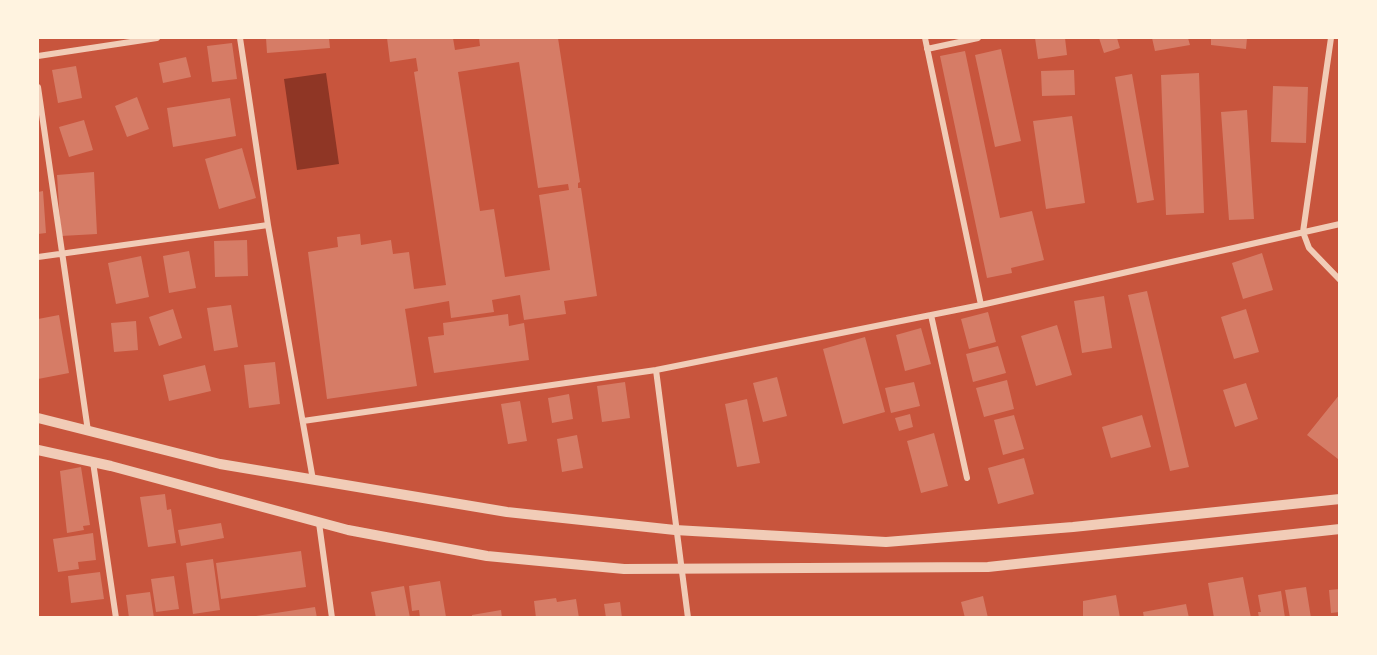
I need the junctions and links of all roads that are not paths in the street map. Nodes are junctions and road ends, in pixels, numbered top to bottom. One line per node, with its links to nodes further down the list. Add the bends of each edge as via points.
1 (157, 38): 6 (street)
2 (240, 38): 11 (street)
3 (925, 38): 7 (street)
4 (978, 38): 7 (street)
5 (1331, 38): 12 (street)
6 (135, 39): 8 (street)
7 (927, 49): 16 (street)
8 (38, 56)
9 (38, 87): 13 (street)
10 (1340, 224): 12 (street)
11 (268, 225): 13 (street); 20 (street)
12 (1303, 232): 15 (street, via 1309,248); 16 (street)
13 (62, 254): 14 (street); 21 (street)
14 (38, 257)
15 (1340, 280)
16 (981, 305): 17 (street)
17 (932, 315): 18 (street); 24 (street)
18 (656, 370): 20 (street); 29 (street)
19 (38, 418): 21 (street)
20 (303, 421): 25 (street)
21 (88, 431): 25 (street, via 220,464)
22 (38, 450): 23 (street)
23 (93, 462): 27 (street); 31 (street)
24 (967, 478)
25 (313, 480): 29 (street, via 507,512)
26 (1340, 499): 29 (street, via 886,542)
27 (319, 523): 30 (street, via 487,556 624,569); 32 (street)
28 (1340, 529): 30 (street, via 988,567)
29 (675, 530): 30 (street)
30 (680, 569): 33 (street)
31 (116, 618)
32 (332, 618)
33 (688, 618)

